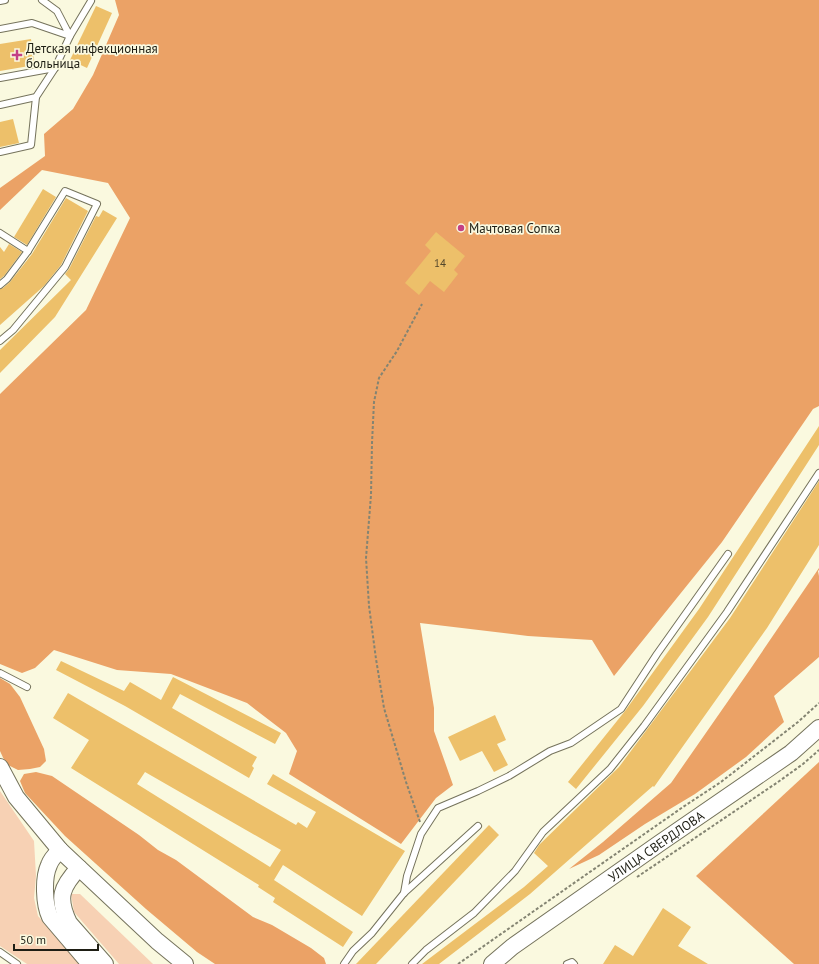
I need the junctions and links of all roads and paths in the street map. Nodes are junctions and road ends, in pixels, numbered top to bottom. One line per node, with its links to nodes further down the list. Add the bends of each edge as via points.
1 (5, 0): 3 (lane)
2 (42, 0): 6 (lane, via 57,11)
3 (0, 1)
4 (91, 1): 6 (lane)
5 (0, 29): 6 (lane, via 32,23)
6 (70, 36): 7 (lane)
7 (55, 68): 8 (lane); 9 (lane)
8 (0, 78)
9 (36, 97): 10 (lane); 11 (lane, via 31,145)
10 (0, 105)
11 (0, 152)
12 (0, 233): 13 (lane)
13 (28, 251): 14 (lane); 16 (lane, via 65,190 97,204 65,267 13,330)
14 (0, 285)
15 (422, 304): 26 (path, via 379,378 374,408 366,558 370,614 384,708 420,820)
16 (0, 341)
17 (819, 473): 37 (lane, via 727,612 610,769 544,832 515,871 474,913)
18 (728, 554): 26 (lane, via 621,709 571,743 550,751 478,791 438,808)
19 (0, 674): 20 (lane)
20 (26, 686)
21 (819, 703): 38 (path, via 721,782)
22 (819, 728): 39 (street, УЛИЦА СВЕРДЛОВА, via 791,753 512,947)
23 (819, 750): 29 (path, via 778,782)
24 (0, 767): 27 (street, via 16,797)
25 (478, 826): 30 (lane)
26 (421, 834): 30 (lane)
27 (60, 850): 28 (street); 33 (street, via 46,870 44,896 47,911)
28 (80, 868): 34 (street, via 64,888 63,906 69,923); 35 (street)
29 (636, 878)
30 (404, 893): 36 (lane)
31 (0, 952): 32 (lane)
32 (17, 964)
33 (90, 964)
34 (104, 964)
35 (185, 964)
36 (344, 964)
37 (412, 964)
38 (458, 964)
39 (492, 964)
40 (567, 964): 41 (lane)
41 (574, 964)

